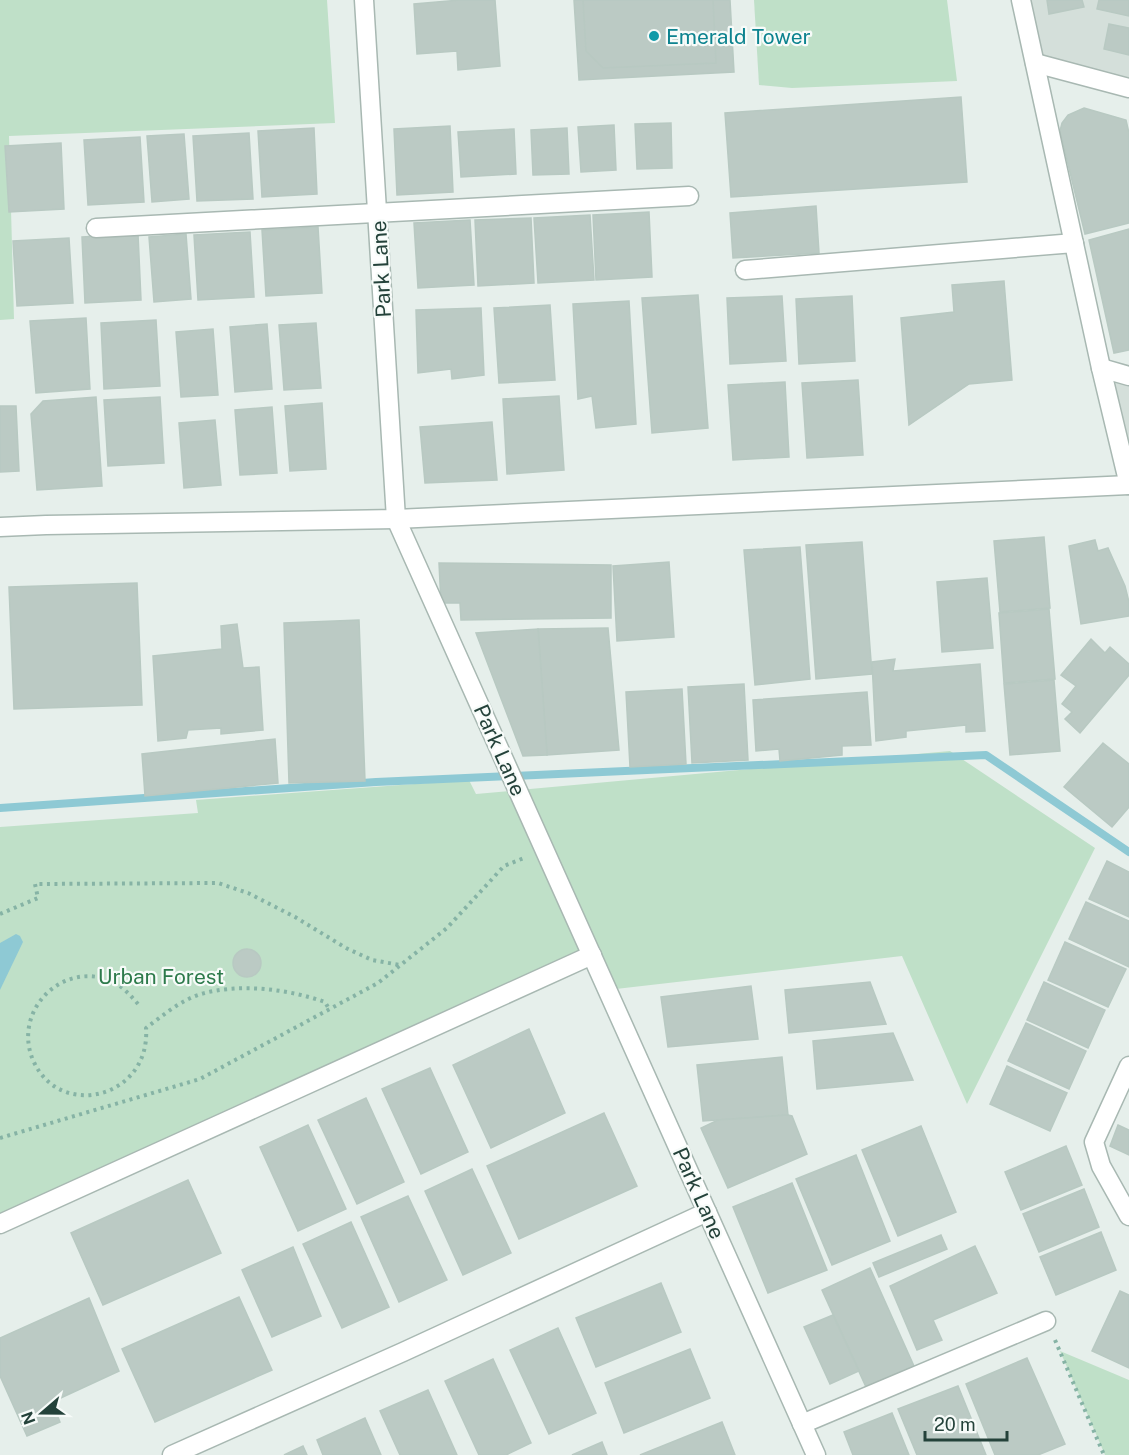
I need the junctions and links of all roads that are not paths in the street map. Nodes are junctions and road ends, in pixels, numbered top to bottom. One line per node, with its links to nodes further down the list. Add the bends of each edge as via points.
1 (364, 0): 6 (street, Park Lane)
2 (1021, 0): 3 (street)
3 (1035, 63): 4 (street); 8 (street)
4 (1129, 88)
5 (689, 196): 6 (street)
6 (377, 214): 7 (street); 13 (street, Park Lane)
7 (96, 228)
8 (1074, 243): 9 (street); 10 (street)
9 (745, 270)
10 (1101, 368): 11 (street); 12 (street)
11 (1129, 376)
12 (1129, 485): 13 (street)
13 (396, 519): 14 (street); 15 (street, Park Lane)
14 (0, 527)
15 (592, 955): 17 (street, Park Lane); 19 (street)
16 (1129, 1066): 18 (street, via 1094,1142 1101,1166)
17 (707, 1212): 21 (street, Park Lane); 22 (street)
18 (1129, 1216)
19 (0, 1224)
20 (1046, 1320): 21 (street)
21 (802, 1424): 23 (street, Park Lane)
22 (172, 1455)
23 (816, 1455)

